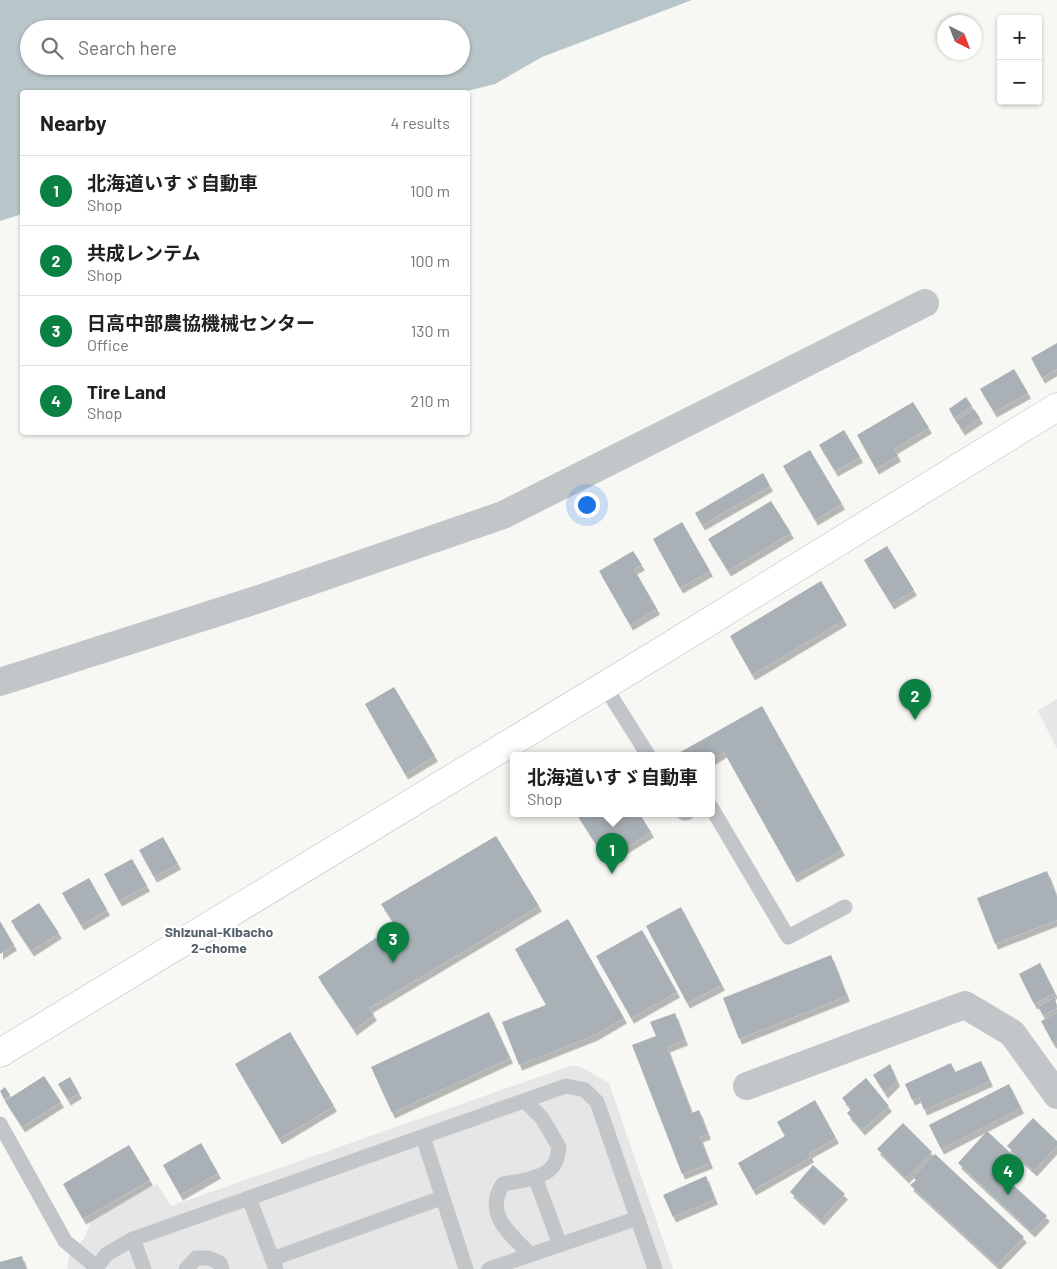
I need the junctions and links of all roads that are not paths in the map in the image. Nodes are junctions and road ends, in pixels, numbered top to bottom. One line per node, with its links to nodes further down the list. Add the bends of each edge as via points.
1 (925, 304): 3 (street, via 502,515 271,595)
2 (1057, 407): 4 (street)
3 (0, 682)
4 (604, 685): 5 (lane); 8 (street)
5 (646, 752)
6 (715, 814): 7 (lane, via 788,937)
7 (845, 907)
8 (0, 1053)
9 (747, 1086): 10 (street, via 964,1005 1012,1033)
10 (1057, 1095)
11 (525, 1100): 13 (lane); 14 (lane, via 542,1118 559,1146 555,1163); 17 (lane, via 566,1086 585,1090 597,1102)
12 (0, 1124): 22 (lane, via 65,1241)
13 (422, 1137): 15 (lane); 16 (lane)
14 (535, 1177): 19 (lane); 20 (lane, via 503,1184 495,1196 496,1210 504,1227)
15 (249, 1198): 18 (lane); 21 (lane)
16 (441, 1198): 21 (lane); 26 (lane)
17 (638, 1218): 19 (lane); 28 (lane)
18 (133, 1239): 22 (lane, via 107,1254); 23 (lane)
19 (560, 1245): 20 (lane)
20 (531, 1255): 27 (lane)
21 (274, 1264)
22 (95, 1268)
23 (144, 1269)
24 (186, 1269): 25 (lane, via 196,1258 209,1258 220,1263)
25 (222, 1269)
26 (466, 1269)
27 (489, 1269)
28 (654, 1269)

